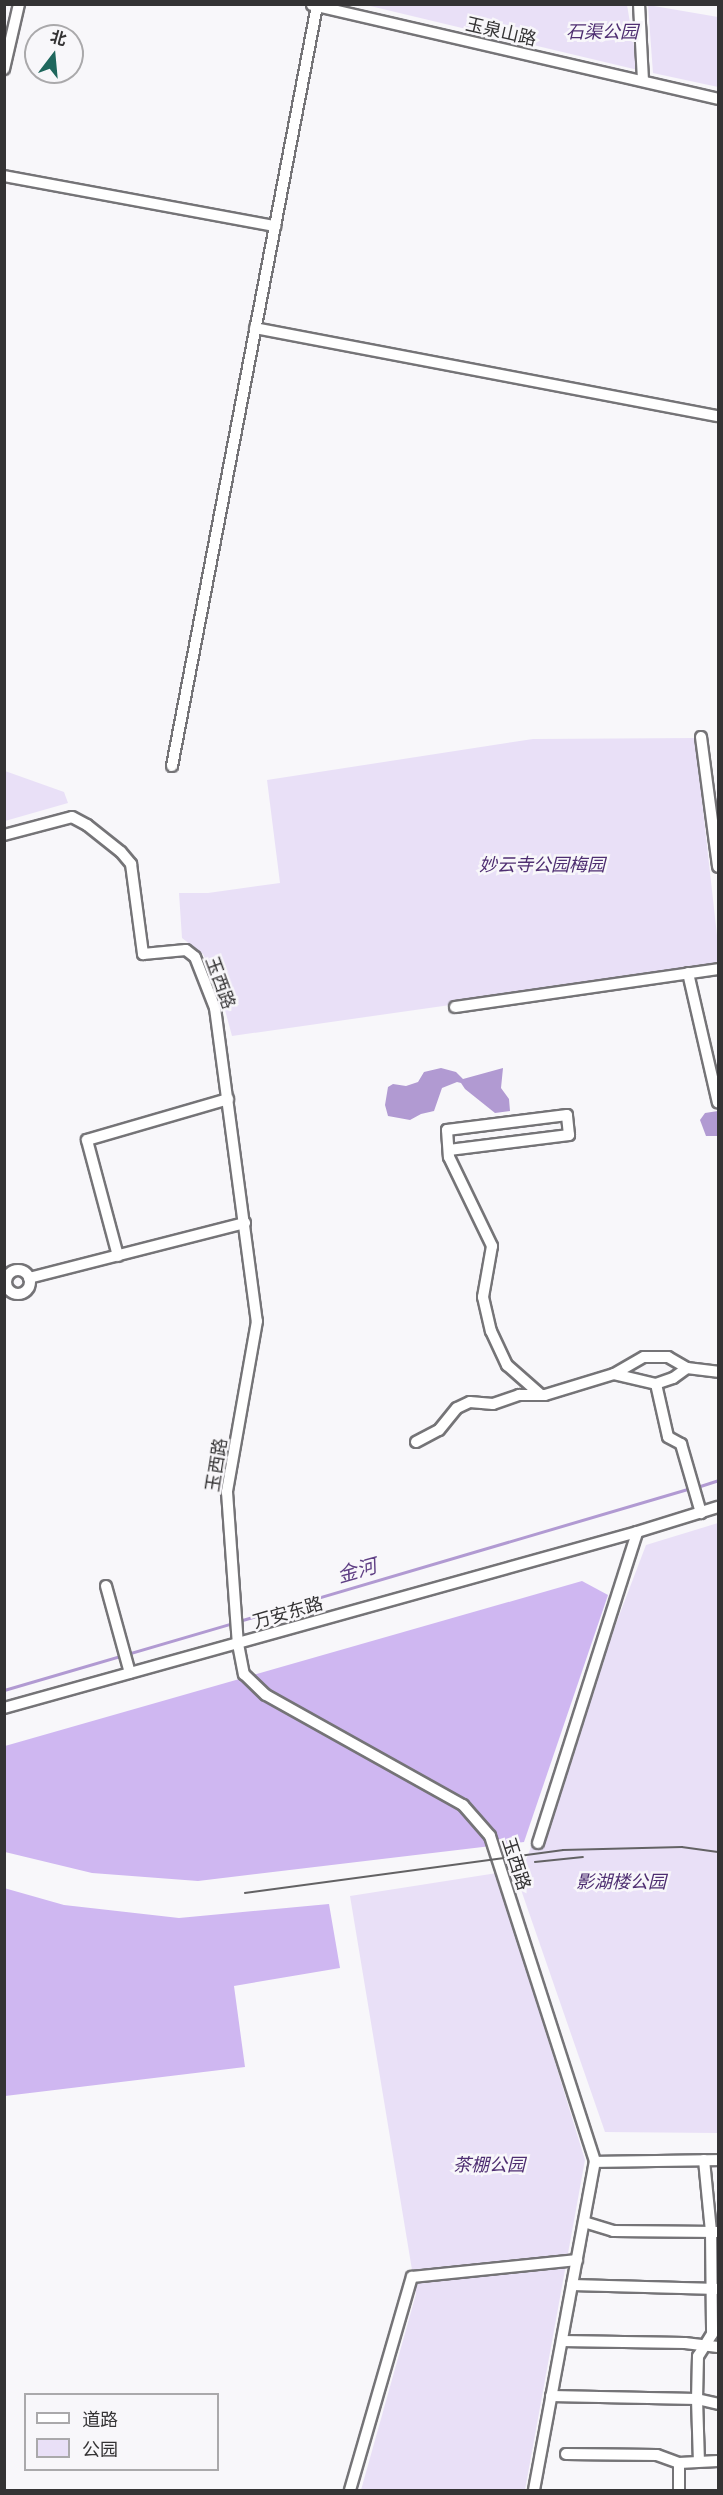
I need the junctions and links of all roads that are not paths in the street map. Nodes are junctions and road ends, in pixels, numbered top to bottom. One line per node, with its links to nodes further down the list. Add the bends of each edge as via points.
1 (19, 4): 4 (street)
2 (639, 4): 5 (street)
3 (314, 5): 5 (street, 玉泉山路); 8 (street)
4 (4, 69)
5 (643, 81): 6 (street, 玉泉山路)
6 (718, 99)
7 (4, 176): 8 (street)
8 (275, 226): 9 (street)
9 (255, 328): 10 (street); 12 (street)
10 (718, 416)
11 (701, 737): 14 (street)
12 (172, 765)
13 (4, 835): 18 (street, 玉西路, via 72,817 121,852 131,864 142,954 186,950 195,957 215,1008)
14 (718, 867)
15 (718, 969): 16 (street)
16 (688, 973): 17 (street); 19 (street)
17 (455, 1007)
18 (228, 1099): 21 (street, 玉西路); 22 (street, via 87,1140)
19 (718, 1103)
20 (449, 1150): 20 (street, via 447,1130 567,1115 569,1135); 29 (street, via 461,1185 492,1246 483,1296 491,1331 507,1365)
21 (244, 1223): 22 (street); 35 (street, 玉西路, via 257,1321 227,1492)
22 (118, 1256): 23 (street)
23 (29, 1278): 24 (street, via 28,1289 21,1294); 24 (street, via 20,1270 12,1272 6,1277)
24 (5, 1287)
25 (687, 1368): 26 (street); 27 (street, via 668,1357 644,1357); 28 (street)
26 (718, 1372)
27 (614, 1374): 28 (street); 29 (street)
28 (656, 1384): 32 (street, via 668,1437 681,1444)
29 (541, 1395): 30 (street, via 519,1395 493,1404 470,1402 457,1408 439,1430)
30 (416, 1442)
31 (718, 1507): 32 (street, 万安东路)
32 (701, 1513): 33 (street, 万安东路)
33 (637, 1533): 35 (street, 万安东路); 38 (street)
34 (106, 1586): 36 (street)
35 (238, 1644): 36 (street, 万安东路); 41 (street, 玉西路, via 244,1674 266,1695 463,1804 490,1836)
36 (130, 1673): 37 (street, 万安东路)
37 (4, 1708)
38 (538, 1843)
39 (704, 2160): 40 (street); 41 (street); 43 (street)
40 (718, 2160)
41 (595, 2162): 42 (street)
42 (584, 2222): 43 (street, via 613,2231); 44 (street)
43 (715, 2232): 46 (street)
44 (577, 2260): 45 (street); 57 (street, via 412,2277)
45 (572, 2285): 46 (street); 47 (street)
46 (715, 2289): 48 (street, via 712,2334)
47 (562, 2341): 48 (street); 50 (street)
48 (705, 2346): 49 (street); 51 (street, via 698,2356)
49 (718, 2347)
50 (551, 2396): 51 (street); 58 (street)
51 (697, 2399): 52 (street); 54 (street)
52 (718, 2404)
53 (566, 2454): 56 (street, via 657,2455)
54 (699, 2461): 55 (street); 56 (street)
55 (718, 2462)
56 (679, 2463): 59 (street)
57 (350, 2490)
58 (534, 2490)
59 (679, 2490)

